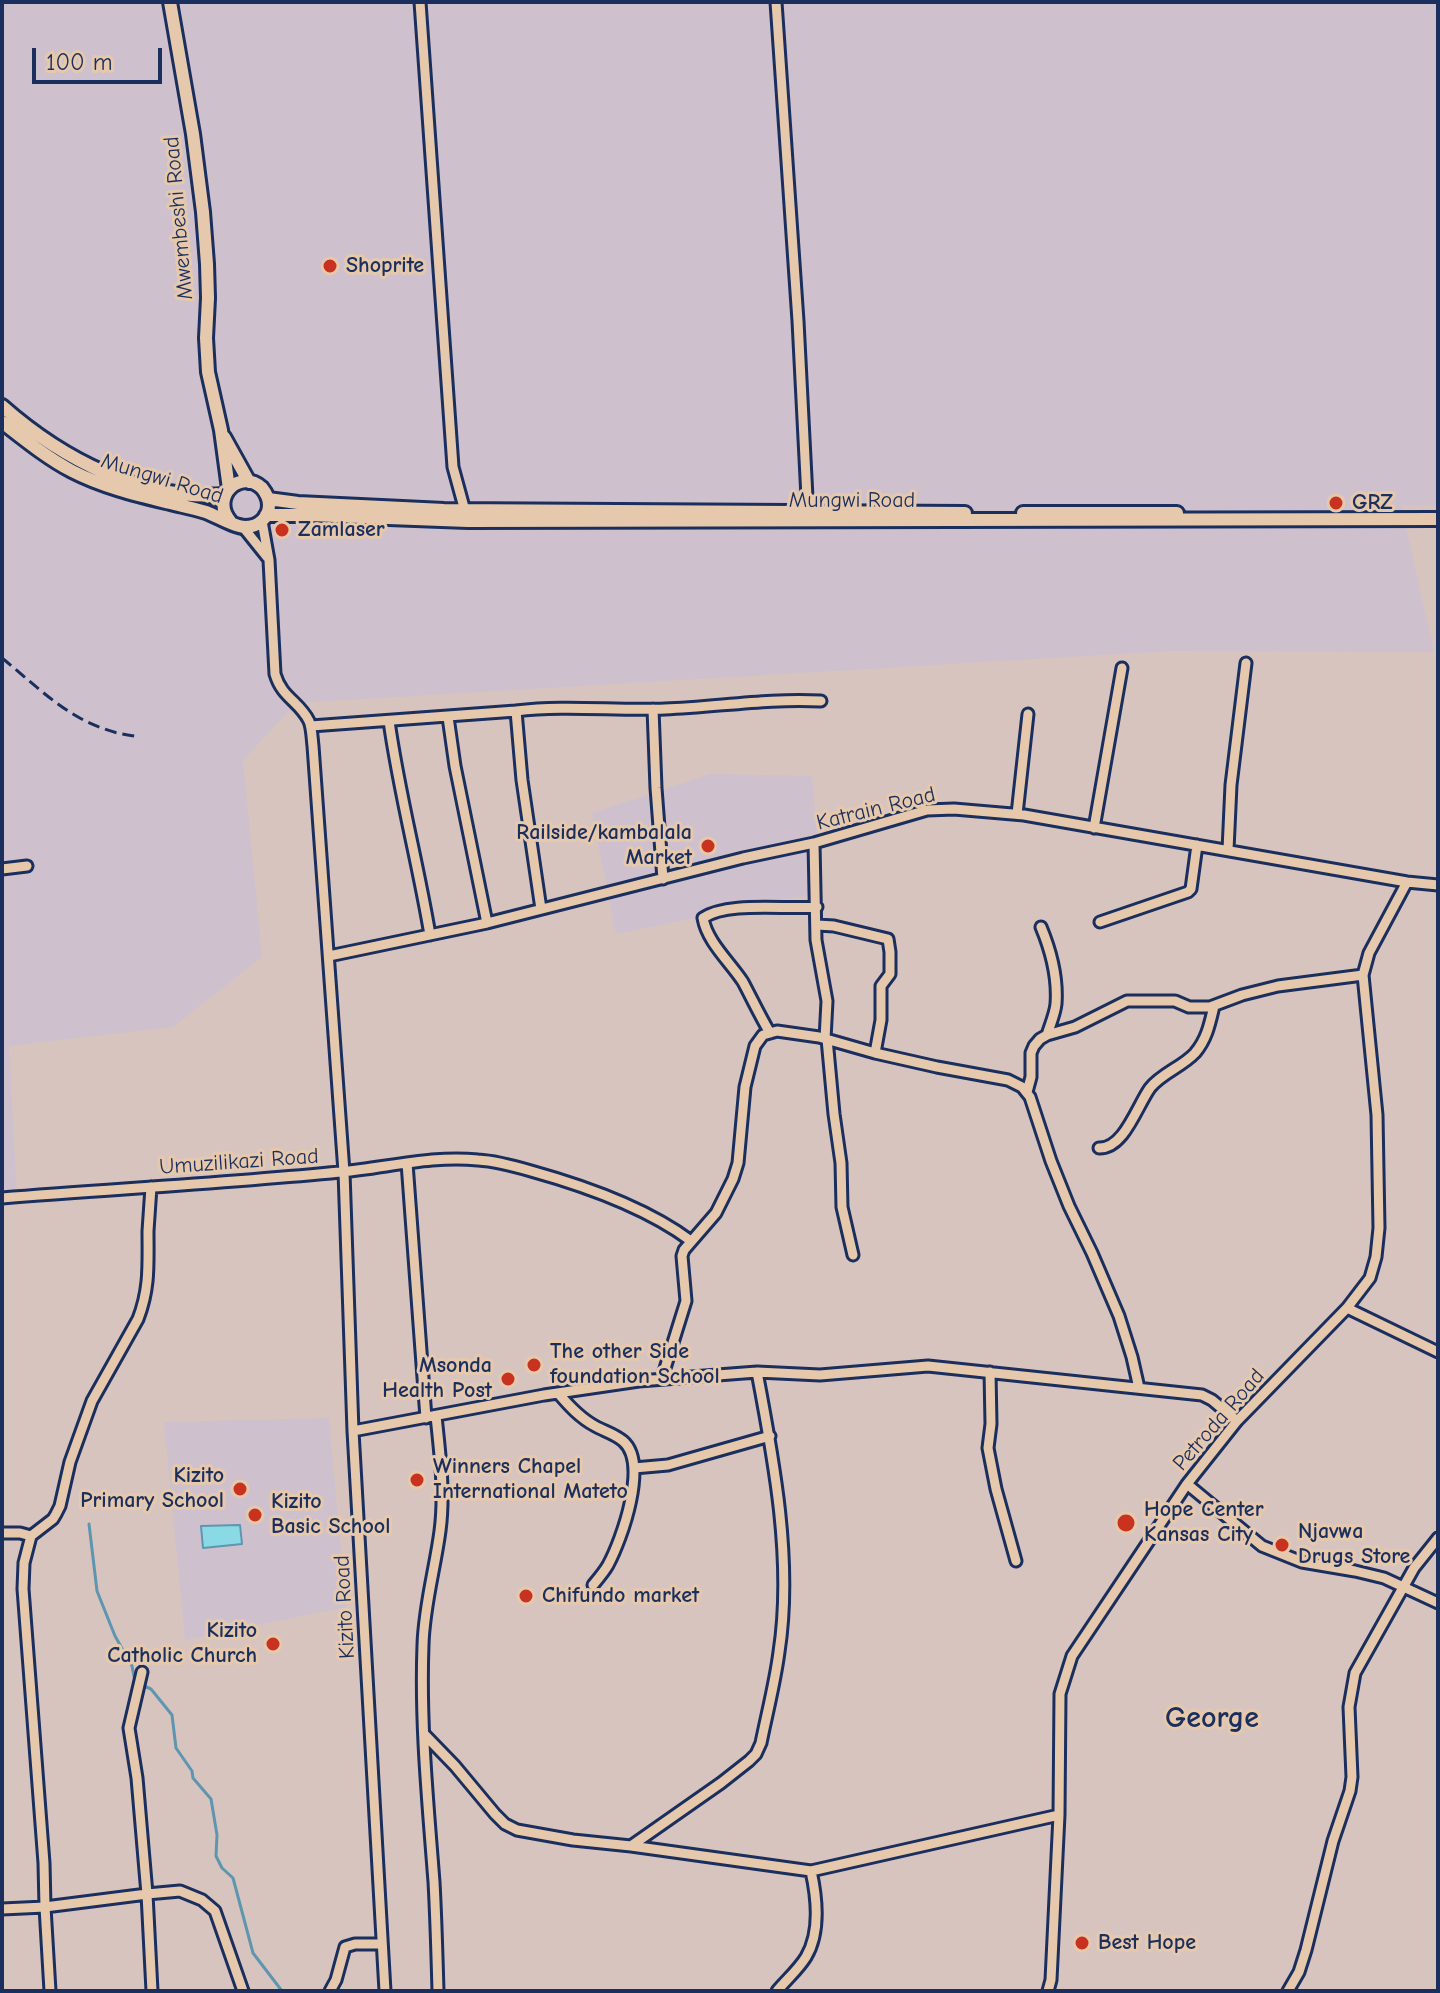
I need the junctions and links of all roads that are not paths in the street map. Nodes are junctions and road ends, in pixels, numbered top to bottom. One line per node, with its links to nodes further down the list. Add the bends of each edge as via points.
1 (170, 2): 6 (main road, Mwembeshi Road, via 203,212 208,372)
2 (420, 2): 10 (street, via 453,467)
3 (776, 2): 11 (street)
4 (2, 406): 8 (main road, Mungwi Road, via 50,443 110,475 171,492 207,497)
5 (2, 422): 14 (main road, Mungwi Road, via 93,480)
6 (221, 430): 7 (main road); 8 (main road)
7 (249, 482): 8 (main road); 9 (main road)
8 (226, 492): 14 (main road, via 222,506)
9 (268, 499): 10 (main road, Mungwi Road); 13 (main road)
10 (465, 511): 11 (main road, Mungwi Road)
11 (808, 516): 12 (main road, Mungwi Road); 13 (main road, Mungwi Road)
12 (1438, 517)
13 (264, 518): 15 (main road); 16 (street)
14 (230, 521): 15 (main road)
15 (243, 527): 16 (street)
16 (269, 560): 25 (street, via 275,674)
17 (1246, 663): 30 (street)
18 (1122, 668): 27 (street)
19 (821, 701): 20 (street)
20 (653, 709): 21 (street); 33 (street)
21 (516, 711): 23 (street); 37 (street)
22 (1028, 714): 26 (street)
23 (448, 717): 24 (street); 39 (street)
24 (389, 721): 25 (street); 42 (street)
25 (311, 726): 43 (street, Kizito Road)
26 (1017, 814): 27 (street, Katrain Road); 28 (street, Katrain Road, via 927,810)
27 (1094, 828): 29 (street, Katrain Road)
28 (814, 843): 33 (street, Katrain Road); 36 (street)
29 (1197, 845): 30 (street, Katrain Road); 38 (street, via 1188,892)
30 (1228, 850): 34 (street, Katrain Road)
31 (27, 866): 32 (street)
32 (2, 869)
33 (663, 879): 37 (street, Katrain Road)
34 (1407, 882): 35 (street, Katrain Road); 44 (street, Petroda Road)
35 (1438, 885)
36 (817, 907): 40 (street); 46 (street, via 752,907 703,918)
37 (541, 909): 39 (street, Katrain Road)
38 (1100, 922)
39 (487, 923): 42 (street, Katrain Road)
40 (817, 925): 48 (street); 49 (street, via 888,939 890,974 881,986)
41 (1041, 927): 47 (street, via 1054,965 1056,1005)
42 (430, 935): 43 (street, Katrain Road)
43 (329, 956): 53 (street, Kizito Road)
44 (1363, 975): 45 (street, via 1278,986); 58 (street, Petroda Road, via 1377,1115 1379,1228 1370,1278)
45 (1214, 1006): 47 (street, via 1127,1001); 51 (street, via 1208,1032 1194,1054 1154,1084 1117,1141)
46 (770, 1033): 48 (street); 56 (street, via 758,1041 751,1057 733,1179 716,1213)
47 (1047, 1035): 50 (street, via 1032,1050)
48 (826, 1039): 49 (street); 57 (street, via 842,1207)
49 (875, 1053): 50 (street, via 1008,1080)
50 (1027, 1092): 63 (street, via 1069,1206 1119,1316)
51 (1099, 1148)
52 (407, 1163): 53 (street, Umuzilikazi Road); 56 (street, Umuzilikazi Road, via 477,1159 532,1171 651,1215); 65 (street)
53 (344, 1172): 54 (street, Umuzilikazi Road); 67 (street, Kizito Road)
54 (151, 1187): 55 (street, Umuzilikazi Road); 72 (street, via 143,1305 92,1401 60,1506 53,1519)
55 (2, 1198)
56 (691, 1241): 62 (street, via 682,1256 686,1301)
57 (853, 1255)
58 (1347, 1308): 59 (street); 66 (street, Petroda Road)
59 (1438, 1352)
60 (757, 1372): 61 (street, via 820,1375 928,1366); 62 (street); 68 (street)
61 (990, 1372): 63 (street); 74 (street, via 988,1448)
62 (662, 1378): 64 (street)
63 (1139, 1388): 66 (street, via 1202,1395)
64 (558, 1393): 65 (street); 69 (street, via 586,1420 624,1442)
65 (431, 1417): 67 (street); 79 (street, via 442,1503 424,1623)
66 (1237, 1421): 70 (street, Petroda Road)
67 (353, 1431): 86 (street, Kizito Road)
68 (770, 1436): 69 (street, via 668,1465); 81 (street, via 784,1559 783,1600 761,1743 740,1768)
69 (634, 1468): 75 (street, via 622,1530)
70 (1187, 1484): 76 (street, via 1249,1537 1277,1553); 80 (street, Petroda Road, via 1067,1668 1059,1705)
71 (2, 1533): 72 (street)
72 (31, 1536): 84 (street, via 23,1589)
73 (1438, 1538): 76 (street)
74 (1016, 1561)
75 (593, 1585)
76 (1405, 1587): 77 (street); 95 (street, via 1355,1673 1349,1707 1350,1791 1306,1950)
77 (1438, 1603)
78 (142, 1672): 83 (street, via 129,1728)
79 (424, 1734): 81 (street, via 505,1824 573,1840); 92 (street)
80 (1059, 1815): 82 (street); 94 (street, Petroda Road)
81 (631, 1846): 82 (street)
82 (811, 1871): 93 (street, via 817,1906 814,1934 805,1960)
83 (147, 1894): 84 (street); 88 (street); 89 (street, via 180,1891 215,1911)
84 (45, 1907): 85 (street); 87 (street)
85 (2, 1909)
86 (382, 1944): 90 (street, via 345,1947); 91 (street, Kizito Road)
87 (50, 1991)
88 (152, 1991)
89 (243, 1991)
90 (330, 1991)
91 (385, 1991)
92 (438, 1991)
93 (777, 1991)
94 (1048, 1991)
95 (1288, 1991)

